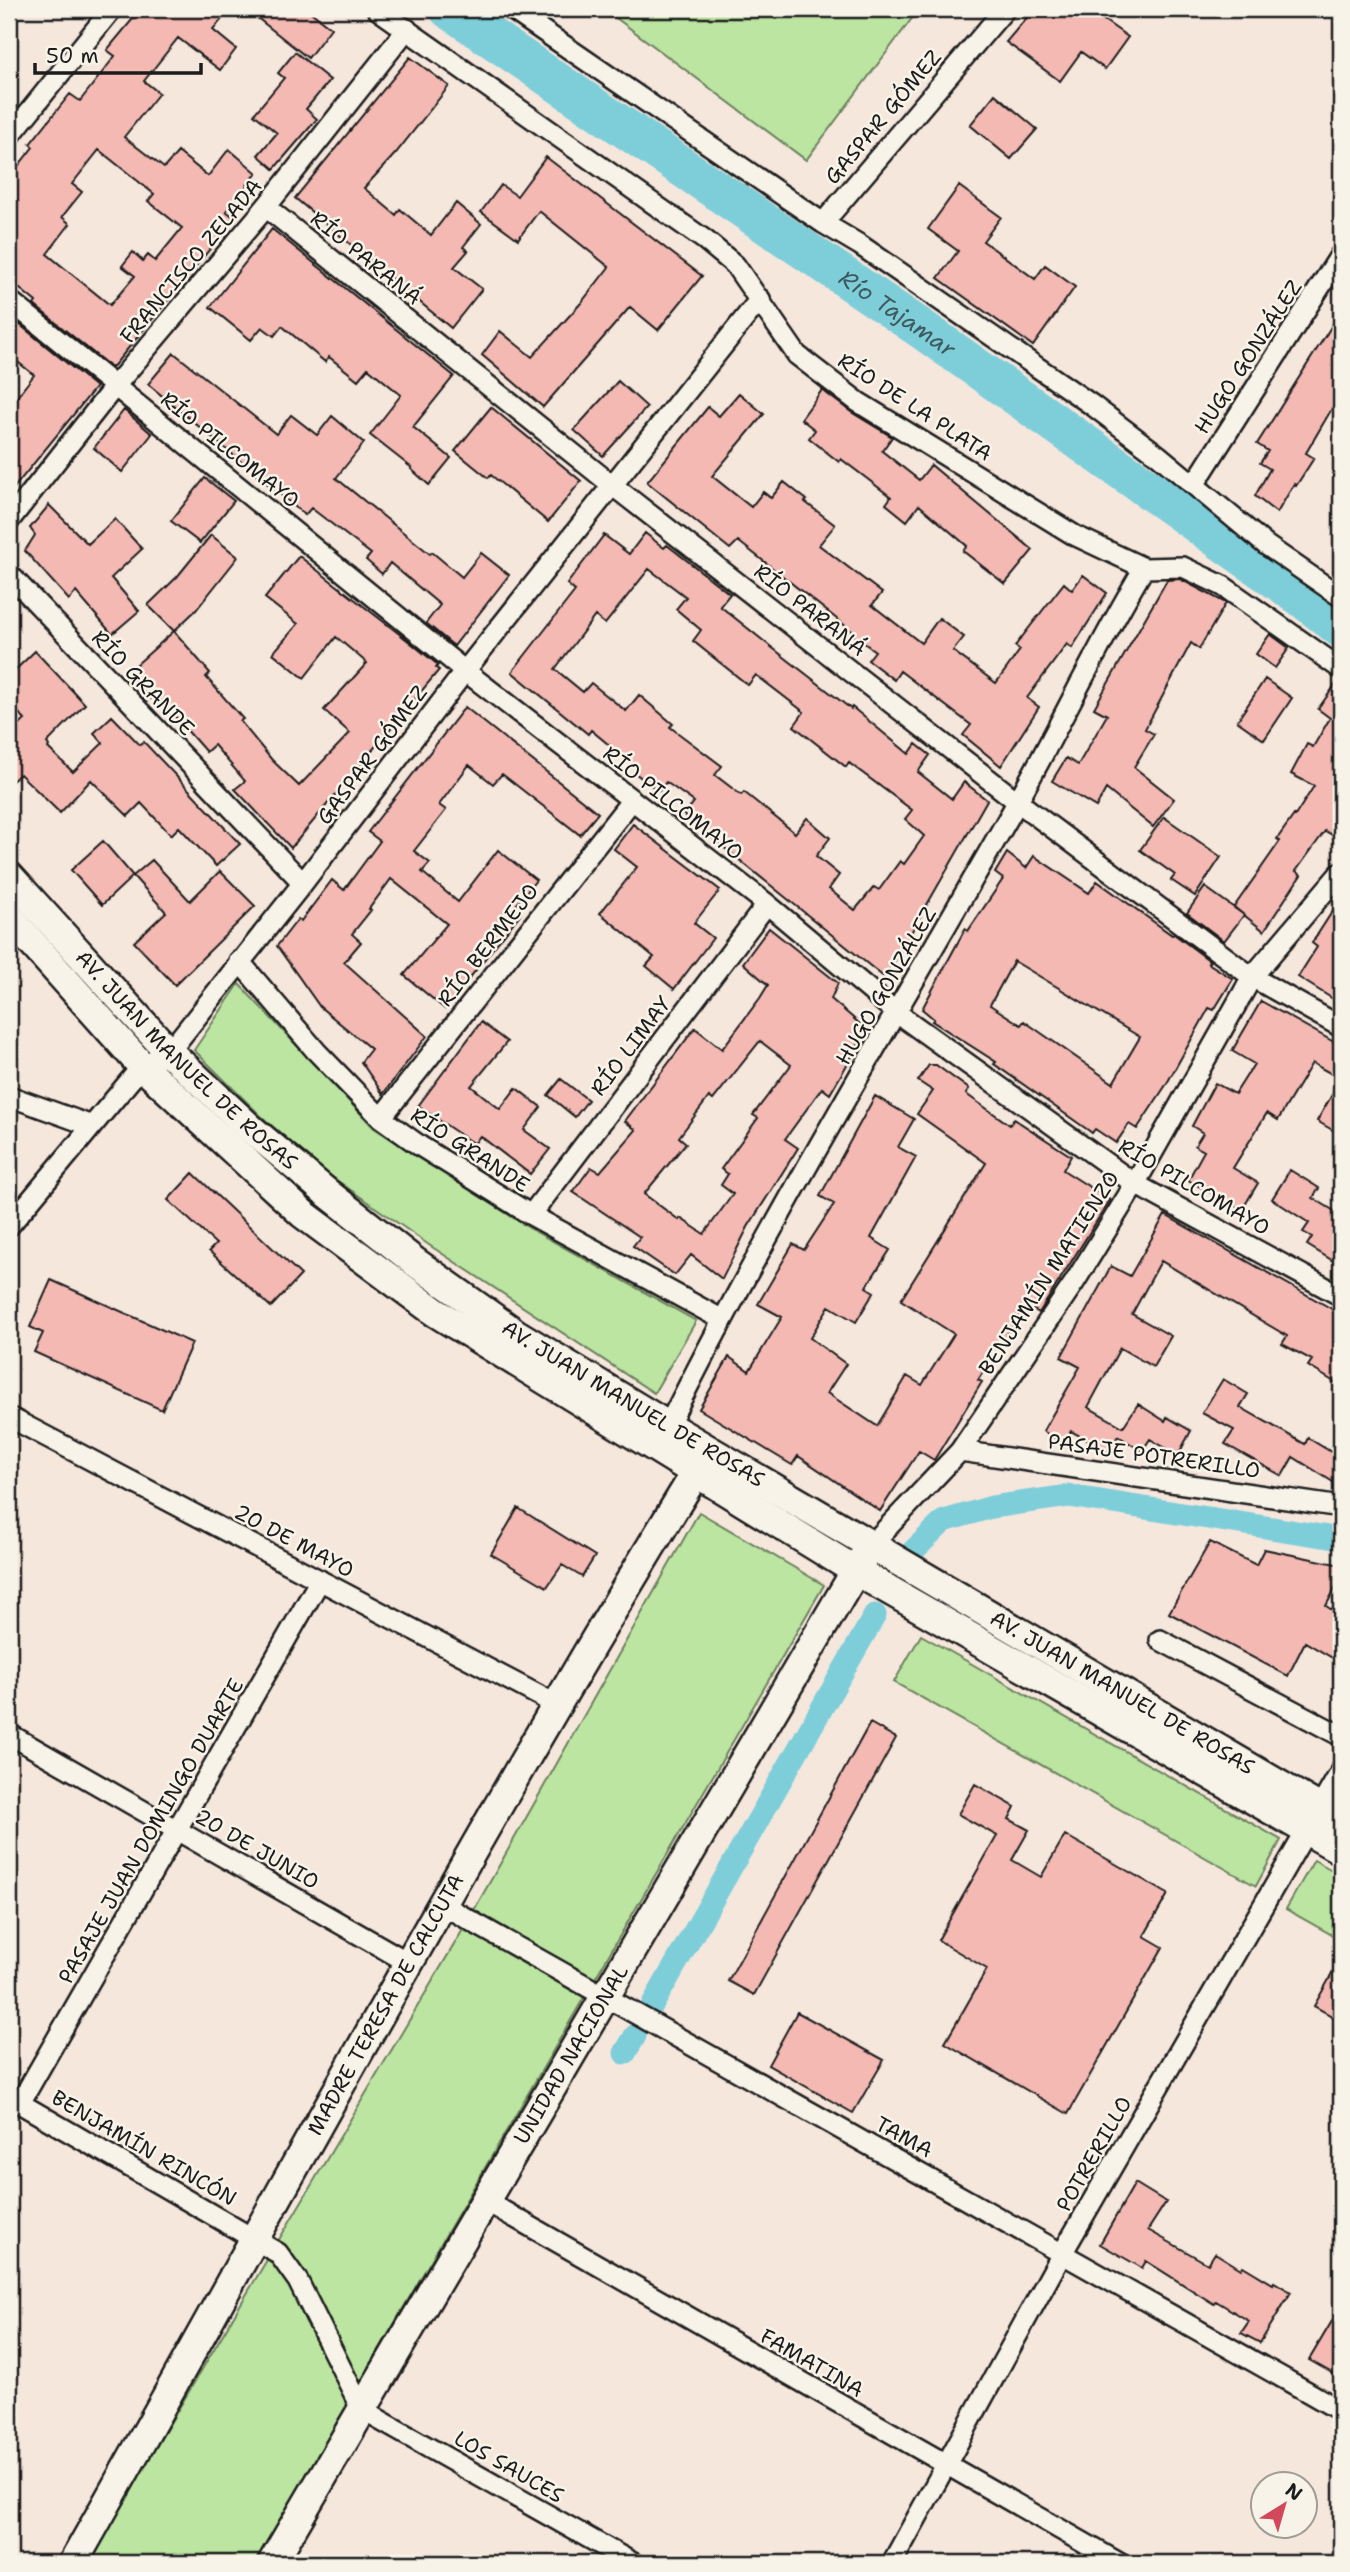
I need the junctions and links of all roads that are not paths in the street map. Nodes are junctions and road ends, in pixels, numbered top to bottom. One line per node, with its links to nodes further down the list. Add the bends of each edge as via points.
1 (112, 9): 6 (street)
2 (377, 9): 5 (street, RÍO DE LA PLATA)
3 (511, 9): 8 (street)
4 (1005, 9): 8 (street, GASPAR GÓMEZ)
5 (407, 29): 7 (street, FRANCISCO ZELADA); 10 (street, RÍO DE LA PLATA, via 705,240 735,265)
6 (9, 137)
7 (266, 207): 12 (street, FRANCISCO ZELADA); 13 (street, RÍO PARANÁ)
8 (823, 223): 14 (street, via 1092,405)
9 (1341, 254): 14 (street, HUGO GONZÁLEZ)
10 (760, 299): 13 (street, GASPAR GÓMEZ); 16 (street, RÍO DE LA PLATA, via 797,355 858,402 1074,535)
11 (9, 300): 12 (street, RÍO PILCOMAYO)
12 (115, 386): 15 (street, FRANCISCO ZELADA); 20 (street, RÍO PILCOMAYO)
13 (612, 485): 20 (street, GASPAR GÓMEZ); 22 (street, RÍO PARANÁ)
14 (1194, 485): 18 (street, via 1266,545)
15 (9, 521)
16 (1144, 568): 19 (street, RÍO DE LA PLATA, via 1183,567 1223,586); 22 (street, HUGO GONZÁLEZ)
17 (9, 574): 25 (street, RÍO GRANDE)
18 (1341, 597)
19 (1341, 669)
20 (465, 671): 21 (street, RÍO PILCOMAYO); 25 (street, GASPAR GÓMEZ)
21 (632, 800): 26 (street, RÍO PILCOMAYO); 35 (street, RÍO BERMEJO)
22 (1018, 802): 29 (street, RÍO PARANÁ); 30 (street, HUGO GONZÁLEZ)
23 (1341, 872): 29 (street, BENJAMÍN MATIENZO)
24 (9, 876): 32 (main road, AV. JUAN MANUEL DE ROSAS)
25 (303, 883): 28 (street, GASPAR GÓMEZ)
26 (767, 904): 30 (street, RÍO PILCOMAYO); 38 (street, RÍO LIMAY)
27 (9, 917): 33 (main road, AV. JUAN MANUEL DE ROSAS)
28 (239, 961): 32 (street, GASPAR GÓMEZ); 35 (street, RÍO GRANDE)
29 (1252, 977): 31 (street, RÍO PARANÁ); 37 (street, BENJAMÍN MATIENZO)
30 (897, 1013): 37 (street, RÍO PILCOMAYO); 41 (street, HUGO GONZÁLEZ)
31 (1341, 1027)
32 (169, 1052): 33 (street, GASPAR GÓMEZ); 43 (main road, AV. JUAN MANUEL DE ROSAS, via 270,1144 415,1262 515,1333)
33 (142, 1066): 36 (street, GASPAR GÓMEZ); 46 (main road, AV. JUAN MANUEL DE ROSAS, via 303,1214 362,1259 435,1312)
34 (9, 1096): 36 (street)
35 (381, 1118): 38 (street, RÍO GRANDE)
36 (92, 1126): 39 (street, GASPAR GÓMEZ)
37 (1135, 1184): 40 (street, RÍO PILCOMAYO); 45 (street, BENJAMÍN MATIENZO)
38 (531, 1215): 41 (street, RÍO GRANDE)
39 (9, 1226)
40 (1341, 1296)
41 (721, 1320): 43 (street, HUGO GONZÁLEZ)
42 (9, 1417): 50 (street, 20 DE MAYO)
43 (668, 1426): 44 (main road, AV. JUAN MANUEL DE ROSAS)
44 (710, 1450): 46 (main road, MADRE TERESA DE CALCUTA); 48 (main road, AV. JUAN MANUEL DE ROSAS)
45 (960, 1451): 47 (street, PASAJE POTRERILLO); 48 (street, BENJAMÍN MATIENZO)
46 (695, 1473): 49 (main road, AV. JUAN MANUEL DE ROSAS); 52 (main road, MADRE TERESA DE CALCUTA)
47 (1341, 1507)
48 (870, 1546): 49 (main road, UNIDAD NACIONAL); 56 (main road, AV. JUAN MANUEL DE ROSAS)
49 (856, 1571): 56 (main road, AV. JUAN MANUEL DE ROSAS); 61 (main road, UNIDAD NACIONAL)
50 (320, 1580): 52 (street, 20 DE MAYO); 57 (street, PASAJE JUAN DOMINGO DUARTE)
51 (1160, 1640): 54 (street)
52 (558, 1705): 59 (main road, MADRE TERESA DE CALCUTA)
53 (9, 1734): 57 (street, 20 DE JUNIO)
54 (1341, 1736)
55 (1341, 1772): 56 (street, POTRERILLO)
56 (1323, 1820): 58 (main road, AV. JUAN MANUEL DE ROSAS); 65 (street, POTRERILLO)
57 (179, 1830): 60 (street, 20 DE JUNIO); 62 (street, PASAJE JUAN DOMINGO DUARTE)
58 (1341, 1850)
59 (443, 1905): 60 (main road, MADRE TERESA DE CALCUTA); 61 (street, TAMA)
60 (409, 1963): 64 (main road, MADRE TERESA DE CALCUTA)
61 (605, 1998): 63 (main road, UNIDAD NACIONAL); 65 (street, TAMA)
62 (15, 2100): 64 (street, BENJAMÍN RINCÓN)
63 (484, 2200): 66 (main road, UNIDAD NACIONAL); 68 (street, FAMATINA)
64 (256, 2240): 66 (street, BENJAMÍN RINCÓN, via 278,2253 298,2281); 69 (main road, MADRE TERESA DE CALCUTA)
65 (1063, 2252): 67 (street, TAMA); 68 (street, POTRERILLO)
66 (362, 2410): 70 (main road, UNIDAD NACIONAL); 71 (street, LOS SAUCES)
67 (1341, 2411)
68 (945, 2466): 72 (street, POTRERILLO); 73 (street, FAMATINA)
69 (73, 2563)
70 (272, 2563)
71 (633, 2563)
72 (892, 2563)
73 (1119, 2563)

